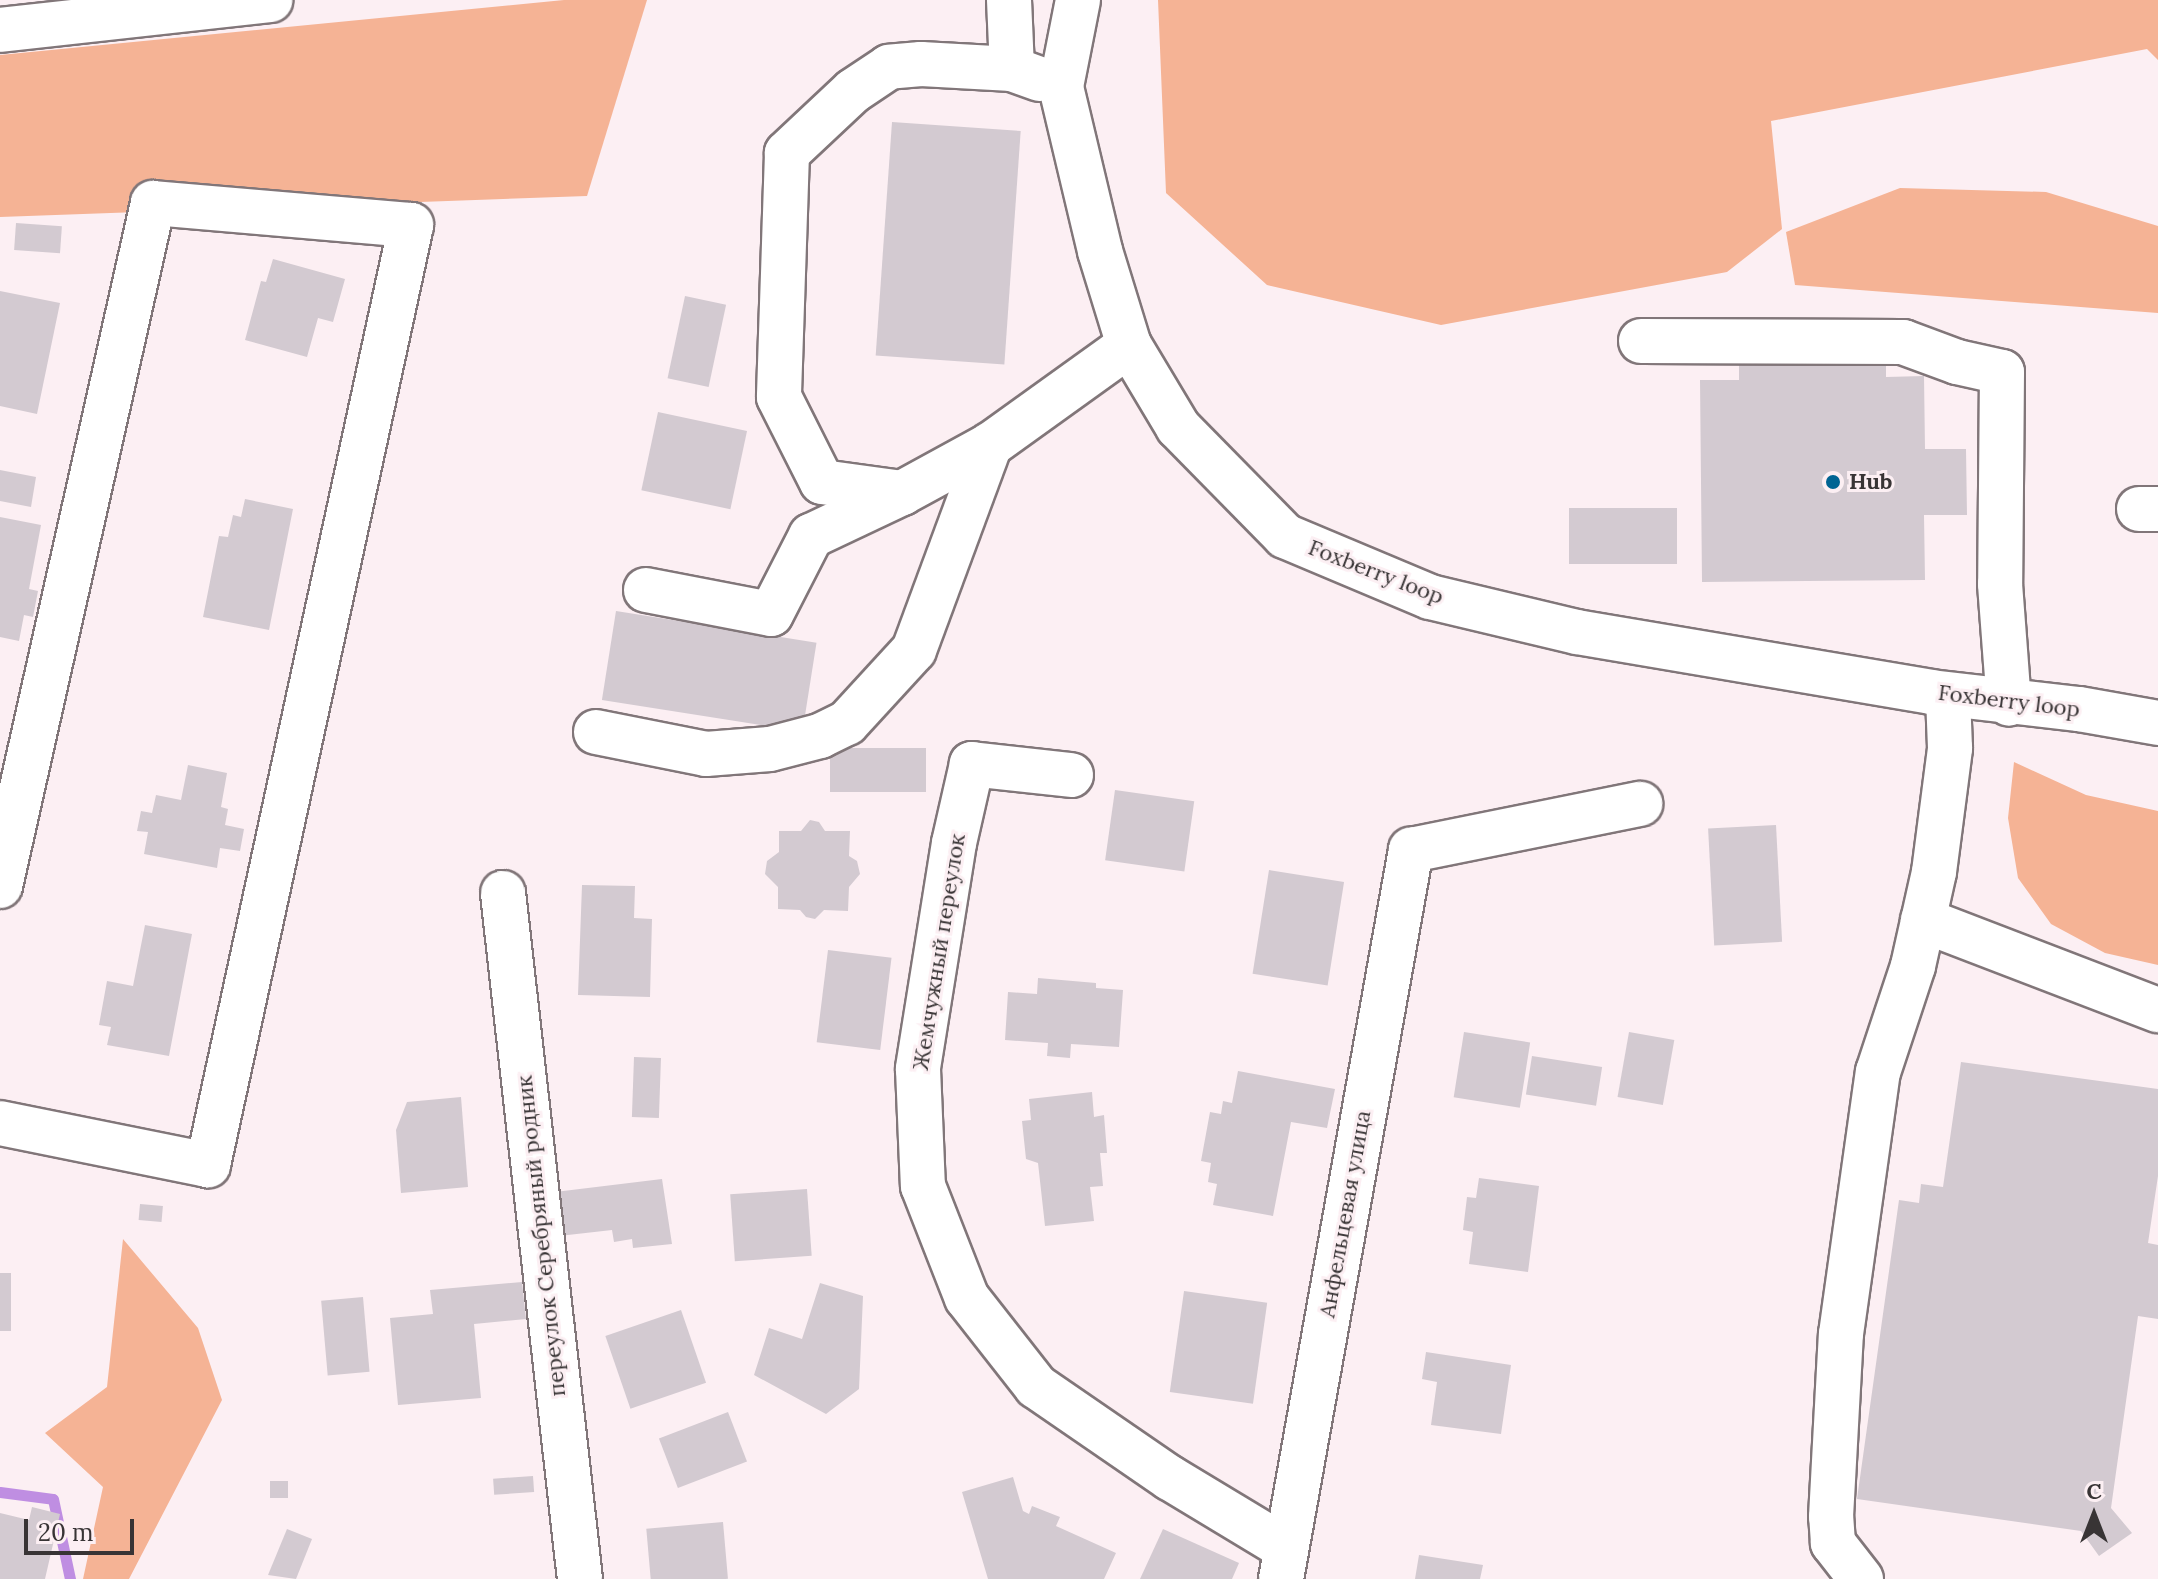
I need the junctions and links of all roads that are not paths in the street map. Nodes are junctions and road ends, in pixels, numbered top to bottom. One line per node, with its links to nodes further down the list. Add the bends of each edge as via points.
1 (270, 0): 4 (street)
2 (1009, 0): 5 (street)
3 (1078, 0): 6 (street, Foxberry loop)
4 (0, 30)
5 (1012, 69): 6 (street); 10 (street, via 889,67 853,91 787,153 779,397 822,482)
6 (1061, 87): 8 (street, Foxberry loop, via 1100,251)
7 (1641, 341): 13 (street, via 1903,342 2002,372 2000,584)
8 (1129, 345): 9 (street); 12 (street, Foxberry loop, via 1178,427 1285,536 1430,597 1577,632)
9 (990, 445): 10 (street); 15 (street, via 914,650 847,723 770,749 706,754)
10 (902, 493): 11 (street, via 811,536 771,614)
11 (646, 590)
12 (1948, 695): 13 (street, Foxberry loop); 20 (street, via 1950,748)
13 (2009, 704): 14 (street, Foxberry loop)
14 (2158, 723)
15 (596, 732)
16 (1071, 775): 23 (street, Жемчужный переулок, via 972,764 918,1069 923,1186 967,1298 1036,1386)
17 (1640, 804): 23 (street, Анфельцевая улица, via 1411,850)
18 (0, 886): 22 (street, via 153,203 411,225 208,1165)
19 (503, 893): 24 (street, переулок Серебряный родник)
20 (1923, 920): 21 (street); 25 (street, via 1878,1072 1841,1334 1833,1543)
21 (2158, 1010)
22 (0, 1123)
23 (1284, 1564)
24 (580, 1579)
25 (1861, 1579)

